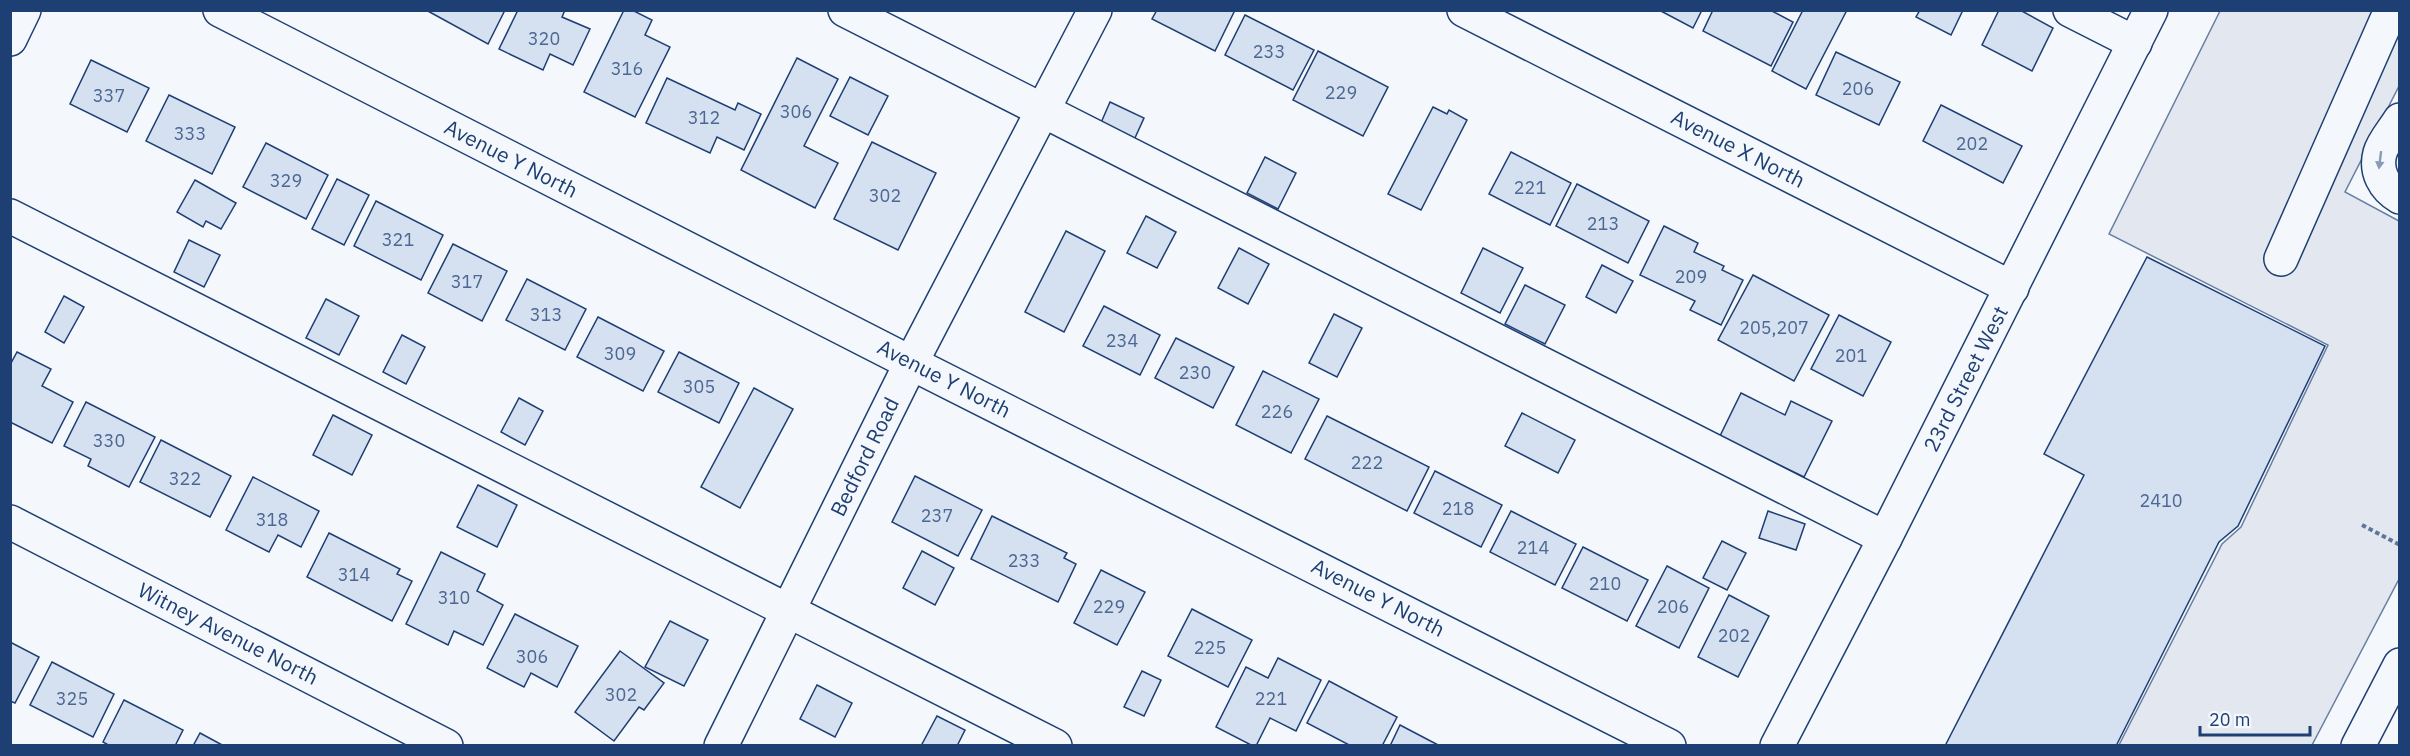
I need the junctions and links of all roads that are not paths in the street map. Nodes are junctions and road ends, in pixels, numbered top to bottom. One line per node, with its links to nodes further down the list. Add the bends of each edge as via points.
1 (24, 10): 9 (street)
2 (220, 10): 17 (street, Avenue Y North)
3 (845, 10): 11 (street)
4 (1095, 10): 11 (street, Bedford Road)
5 (1464, 10): 16 (street, Avenue X North)
6 (2070, 10): 10 (street)
7 (2151, 10): 10 (street, 23rd Street West)
8 (2391, 10): 15 (street)
9 (10, 39)
10 (2135, 43): 16 (street, 23rd Street West)
11 (1043, 111): 17 (street, Bedford Road); 19 (street)
12 (2400, 120): 13 (street, one-way to 13, via 2380,152 2379,171 2388,190)
13 (2400, 196)
14 (10, 216): 20 (street)
15 (2281, 259)
16 (2013, 288): 19 (street, 23rd Street West)
17 (911, 363): 20 (street, Bedford Road); 25 (street, Avenue Y North)
18 (10, 522): 22 (street, Witney Avenue North)
19 (1885, 538): 26 (street, 23rd Street West)
20 (788, 611): 23 (street, Bedford Road); 24 (street)
21 (2400, 665): 27 (street)
22 (446, 746)
23 (721, 746)
24 (1055, 746)
25 (1669, 746)
26 (1776, 746)
27 (2358, 746)

